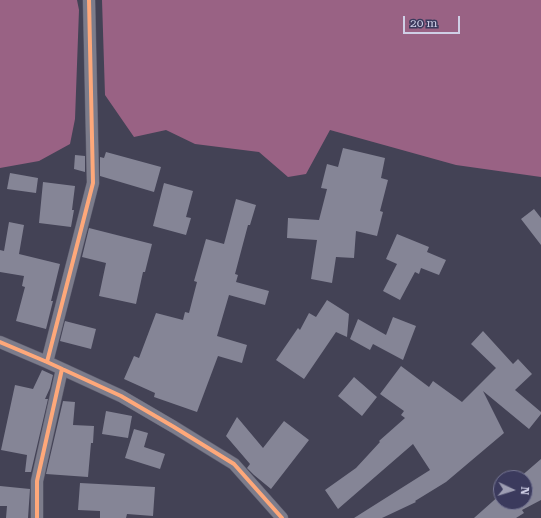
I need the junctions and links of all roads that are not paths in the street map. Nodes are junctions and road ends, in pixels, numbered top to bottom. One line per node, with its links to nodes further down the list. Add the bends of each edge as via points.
1 (89, 0): 3 (street, via 93,183)
2 (0, 342): 3 (street)
3 (47, 362): 4 (street)
4 (62, 369): 5 (street, via 37,481); 6 (street, via 121,396 234,464)
5 (36, 518)
6 (282, 518)

